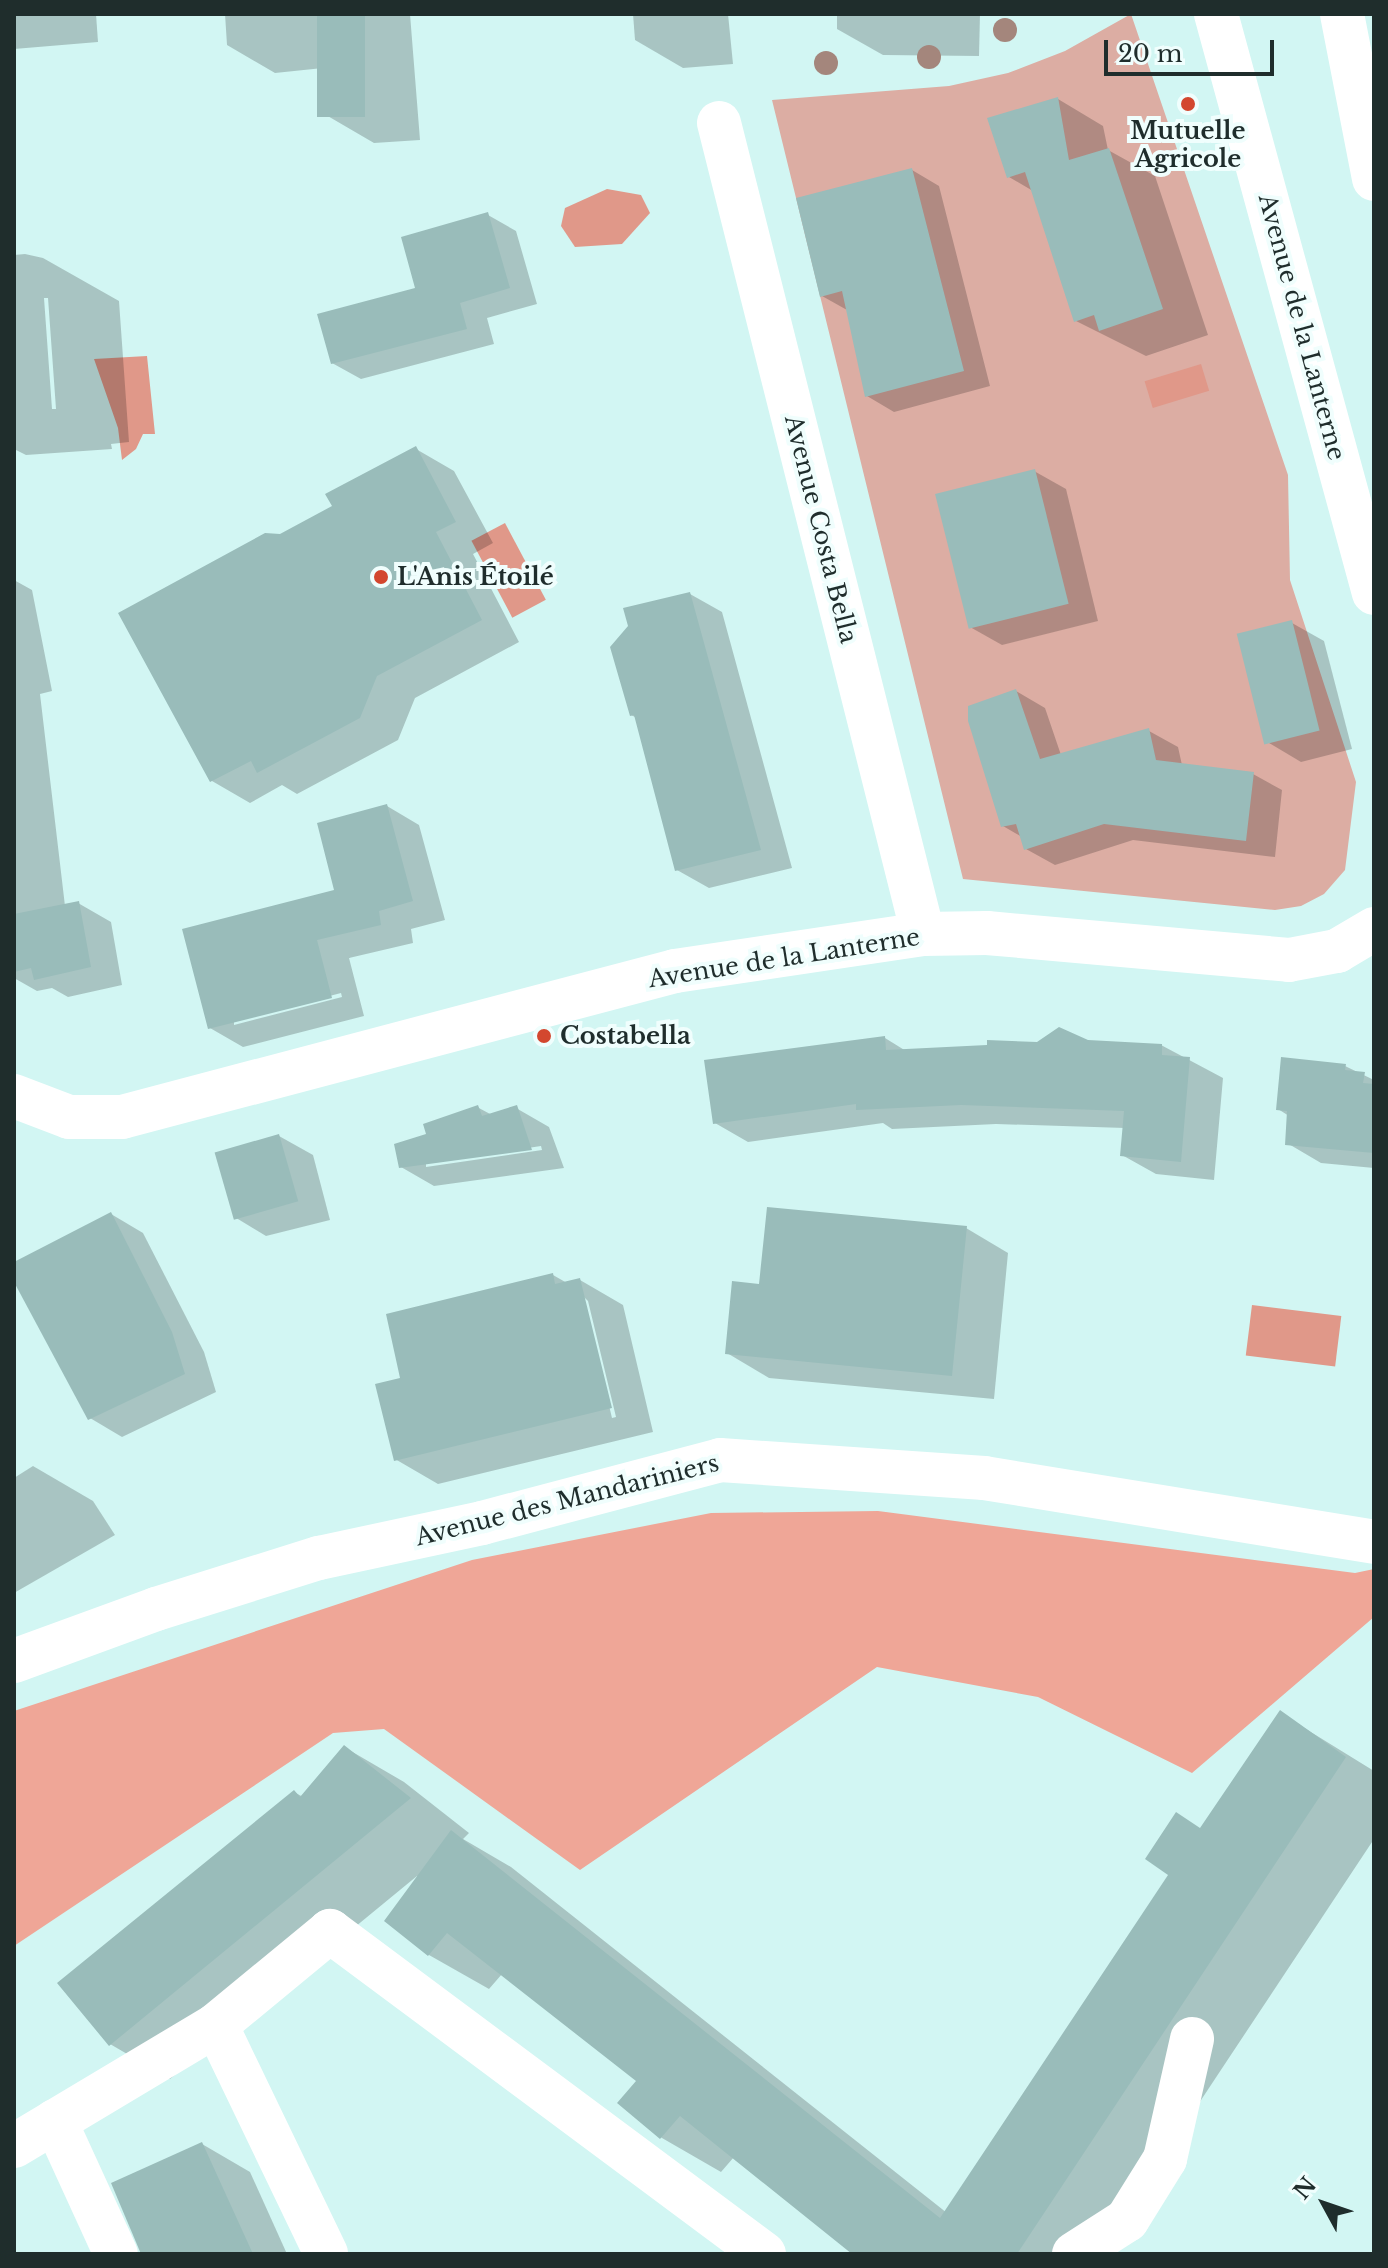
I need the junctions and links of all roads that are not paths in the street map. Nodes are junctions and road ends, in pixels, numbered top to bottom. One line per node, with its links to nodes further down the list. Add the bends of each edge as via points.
1 (1216, 14): 5 (main road, Avenue de la Lanterne)
2 (1342, 14): 4 (main road)
3 (719, 123): 7 (main road, Avenue Costa Bella)
4 (1374, 179)
5 (1374, 593)
6 (1374, 929): 7 (main road, Avenue de la Lanterne, via 1337,951 1289,960 987,933)
7 (923, 934): 8 (main road, Avenue de la Lanterne, via 675,971 122,1117 69,1117)
8 (14, 1096)
9 (1374, 1542): 10 (main road, Avenue des Mandariniers, via 984,1478 720,1460 482,1523 319,1558)
10 (14, 1661)
11 (216, 2025): 13 (main road); 16 (main road); 17 (main road, via 330,1931)
12 (1192, 2039): 18 (main road, via 1165,2159 1127,2220)
13 (55, 2121): 14 (main road); 15 (main road)
14 (14, 2146)
15 (116, 2254)
16 (326, 2254)
17 (764, 2254)
18 (1074, 2254)

